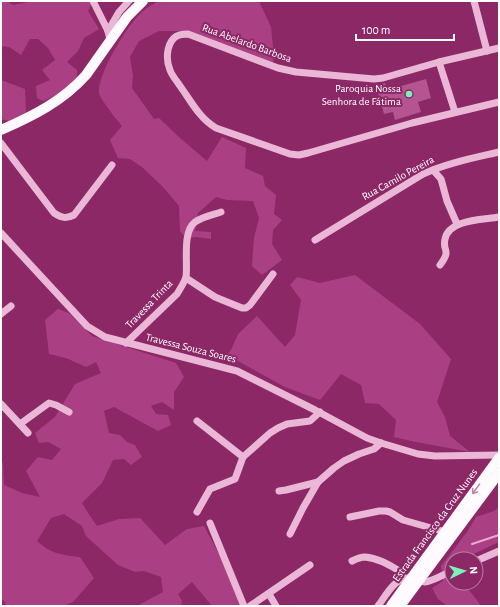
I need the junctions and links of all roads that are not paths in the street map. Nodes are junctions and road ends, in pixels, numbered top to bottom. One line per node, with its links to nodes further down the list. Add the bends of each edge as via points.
1 (93, 1): 5 (street)
2 (129, 1): 5 (street, via 119,12)
3 (143, 1): 5 (main road)
4 (474, 1): 7 (street)
5 (109, 35): 11 (main road, via 86,75 67,94 36,114)
6 (499, 48): 7 (street)
7 (487, 51): 8 (street)
8 (439, 62): 10 (street); 10 (street, Rua Abelardo Barbosa, via 383,78 364,79 296,72 278,68 188,34 174,38 169,47 167,60 170,71 208,123 290,154 308,153)
9 (499, 102): 10 (street)
10 (455, 112)
11 (1, 130)
12 (1, 143): 14 (street, via 54,213 61,218 74,215)
13 (499, 152): 15 (street, Rua Camilo Pereira)
14 (112, 165)
15 (433, 170): 18 (street, via 441,179 447,202); 20 (street, Rua Camilo Pereira)
16 (221, 212): 23 (street, via 201,219 189,228)
17 (499, 217): 18 (street)
18 (457, 224): 21 (street, via 445,237 446,254)
19 (1, 233): 26 (street, Travessa Souza Soares, via 87,326 105,337)
20 (315, 240)
21 (440, 265)
22 (273, 274): 23 (street, via 246,308 215,297)
23 (186, 278): 26 (street, Travessa Trinta, via 177,294)
24 (10, 306): 25 (street)
25 (1, 314)
26 (126, 343): 29 (street, Travessa Souza Soares, via 237,371)
27 (1, 404): 31 (street)
28 (69, 412): 31 (street, via 49,403)
29 (320, 412): 33 (street, Travessa Souza Soares); 34 (street, via 310,421 278,428)
30 (197, 421): 34 (street)
31 (20, 424): 32 (street)
32 (28, 433)
33 (381, 443): 35 (street, Travessa Souza Soares, via 418,454); 37 (street, via 374,449 344,460)
34 (243, 457): 39 (street, via 235,479 210,489)
35 (499, 457): 42 (main road, Estrada Francisco da Cruz Nunes, one-way to 42)
36 (499, 473): 42 (main road, Estrada Francisco da Cruz Nunes)
37 (318, 482): 38 (street); 43 (street)
38 (279, 491)
39 (197, 512)
40 (350, 517): 42 (street, via 386,511 403,520)
41 (210, 523): 51 (street)
42 (448, 533): 49 (main road, Estrada Francisco da Cruz Nunes)
43 (290, 534)
44 (499, 551): 45 (street)
45 (484, 558)
46 (352, 561): 49 (street, via 360,558 374,559 398,570)
47 (310, 565): 50 (street)
48 (444, 574): 49 (street, via 429,581)
49 (411, 580): 54 (street, via 393,586); 55 (main road, Estrada Francisco da Cruz Nunes); 56 (main road, Estrada Francisco da Cruz Nunes)
50 (269, 594): 52 (street); 53 (street)
51 (244, 606)
52 (250, 606)
53 (276, 606)
54 (378, 606)
55 (391, 606)
56 (400, 606)

